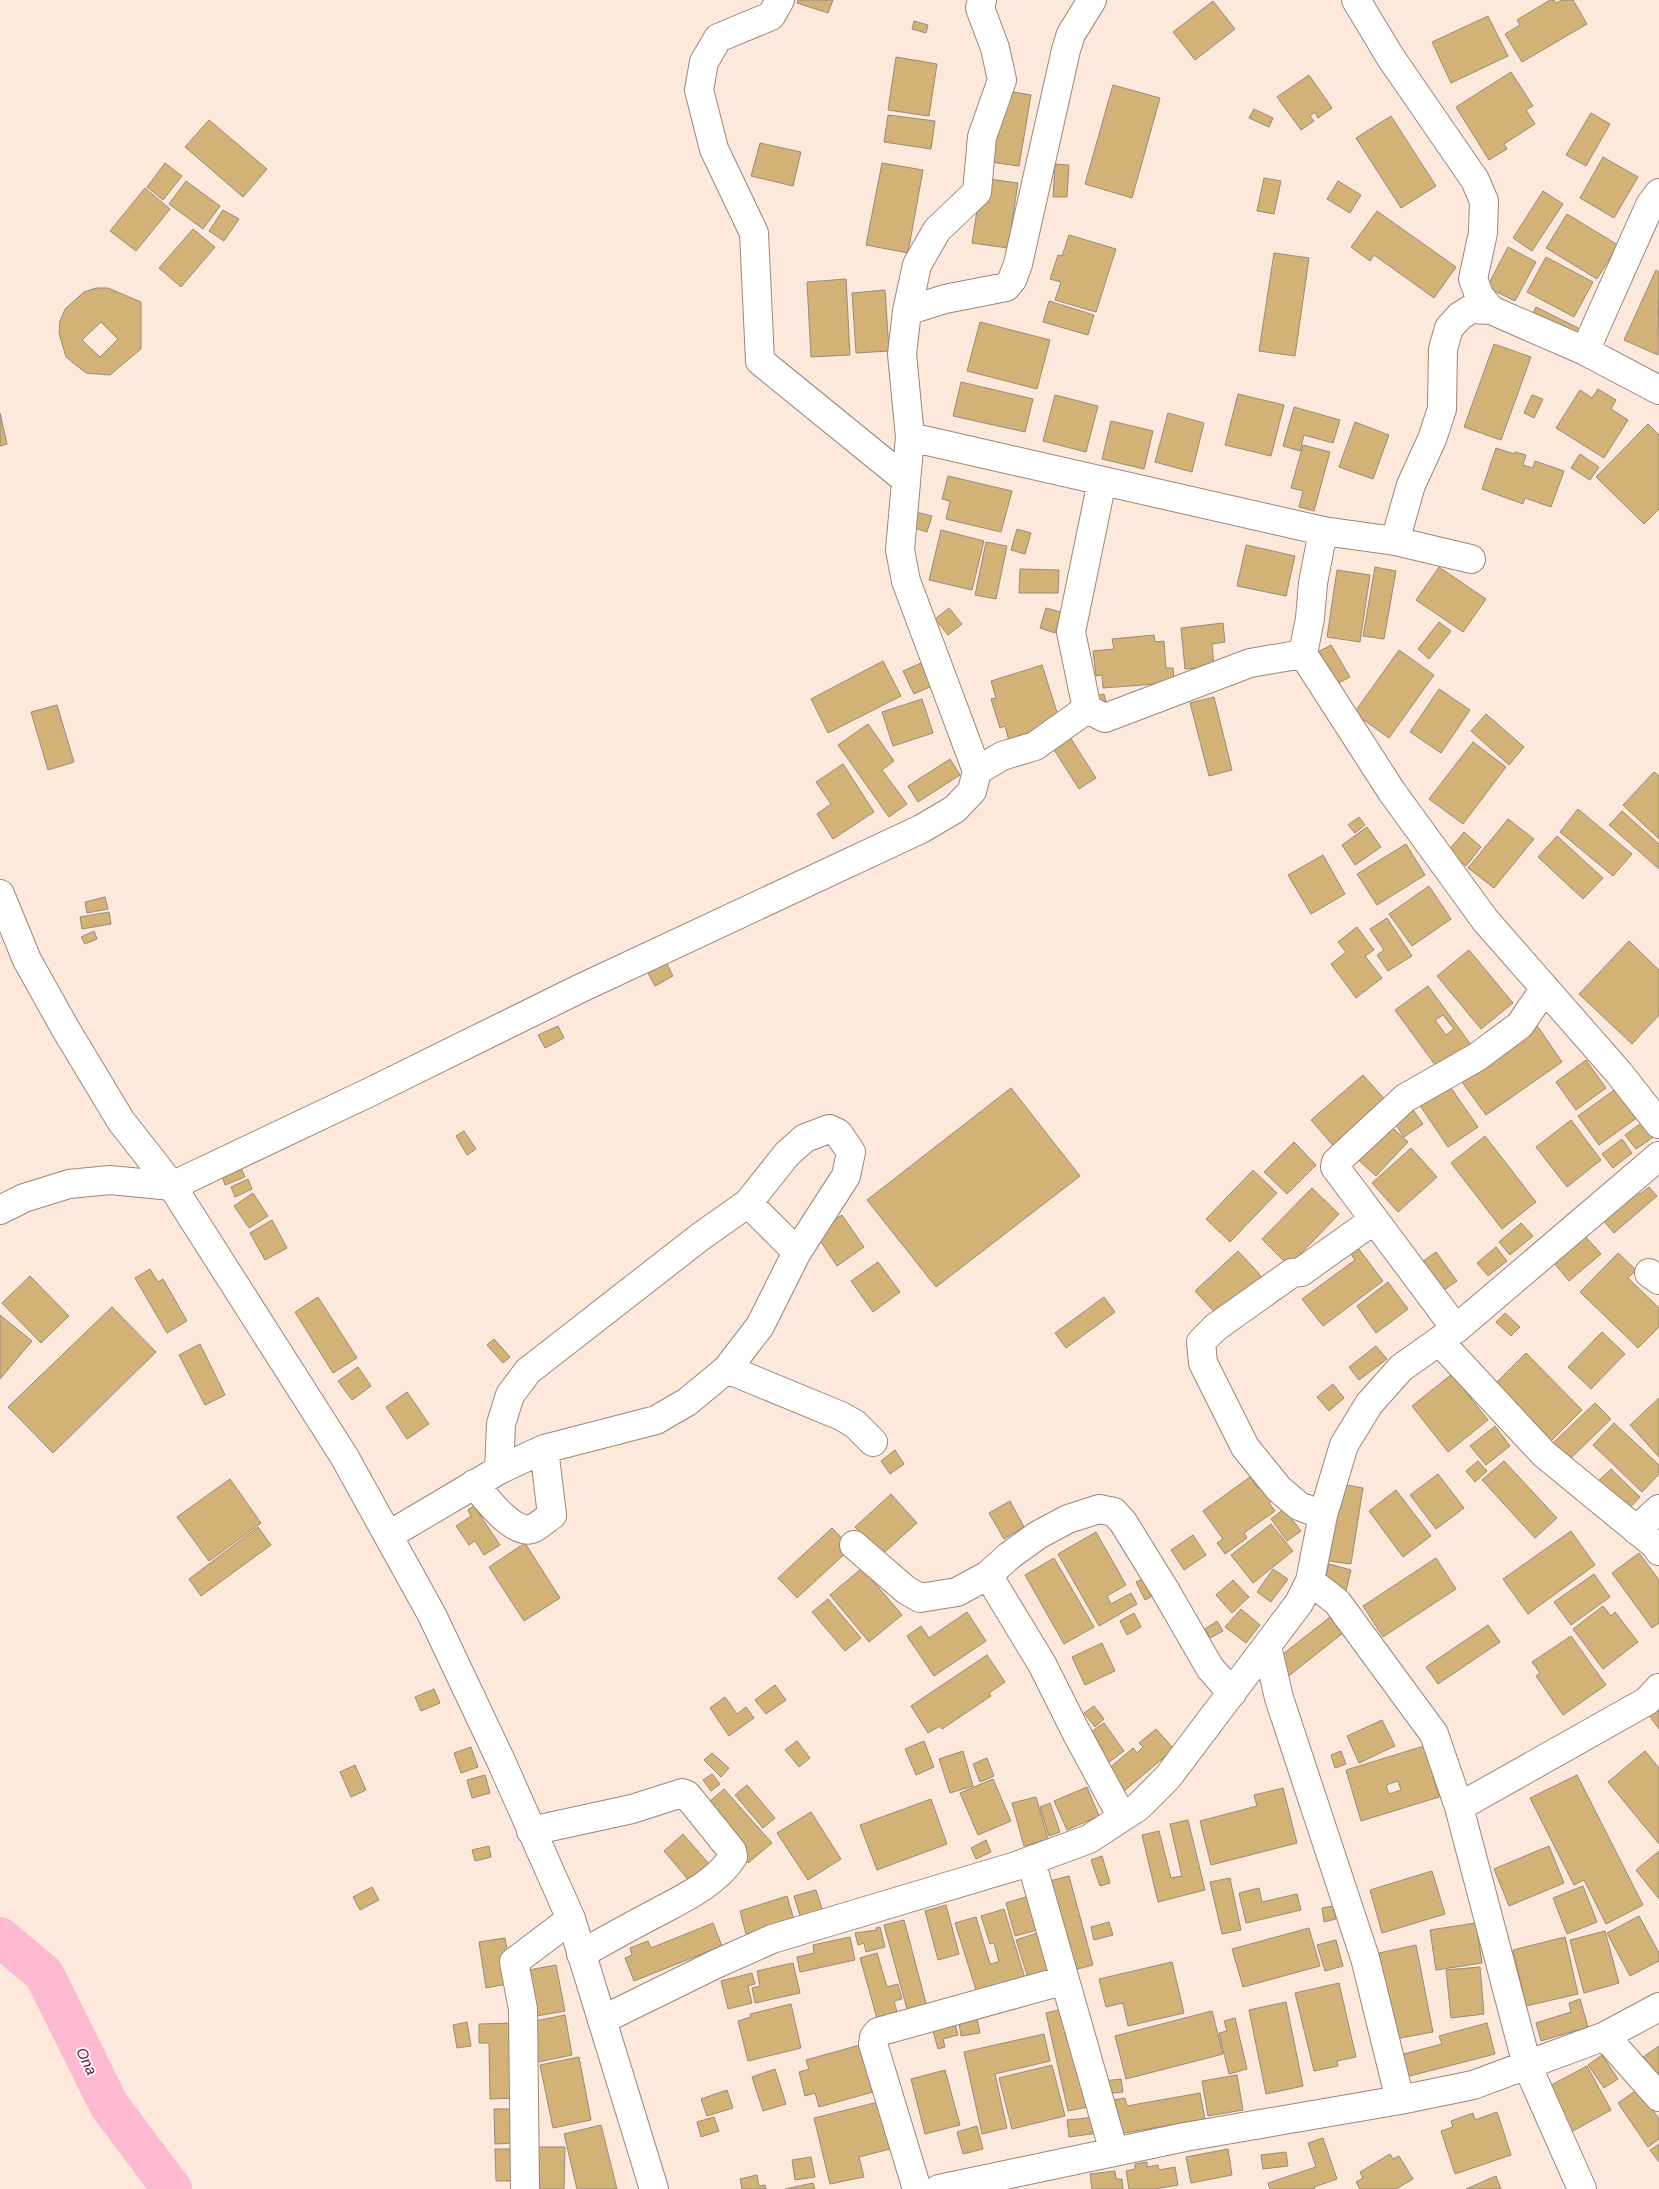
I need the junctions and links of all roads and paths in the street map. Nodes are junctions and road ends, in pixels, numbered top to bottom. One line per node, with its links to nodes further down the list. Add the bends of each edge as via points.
1 (780, 0): 11 (main road, via 771,16 718,38 704,62 699,90 714,149 754,233 760,361)
2 (982, 0): 7 (main road, via 980,8 995,48 1002,80 982,137 977,192 937,230 917,265)
3 (1092, 0): 7 (main road, via 1071,34 1066,50 1012,280 1006,287 945,299)
4 (1356, 0): 6 (main road, via 1391,58 1475,180 1484,201 1483,233 1473,279)
5 (1659, 193): 8 (main road, via 1650,205)
6 (1490, 310): 8 (main road); 14 (main road, via 1471,309 1449,328 1443,349 1442,409 1411,485)
7 (906, 311): 10 (main road, via 902,354)
8 (1585, 351): 9 (main road)
9 (1659, 390)
10 (910, 437): 11 (main road); 12 (main road)
11 (905, 479): 18 (main road, via 900,550 906,581)
12 (1102, 481): 13 (main road); 17 (main road, via 1071,632)
13 (1323, 531): 14 (main road); 16 (main road)
14 (1396, 541): 15 (main road)
15 (1471, 559)
16 (1303, 654): 17 (main road, via 1250,663 1105,718); 20 (main road, via 1397,800 1485,920)
17 (1087, 709): 18 (main road, via 1035,746 1002,756)
18 (977, 771): 23 (main road, via 972,790 955,809 921,829 579,989)
19 (2, 904): 23 (main road, via 27,960 121,1121)
20 (1545, 988): 21 (main road); 26 (main road, via 1520,1025 1477,1057 1404,1098 1336,1162 1338,1173)
21 (1659, 1124)
22 (1659, 1156): 28 (main road)
23 (172, 1186): 25 (main road, via 110,1180 69,1184 24,1198); 37 (main road, via 339,1448)
24 (748, 1204): 27 (main road); 27 (main road, via 787,1154 805,1138 828,1129 838,1133 851,1152 846,1176); 32 (main road, via 700,1237 528,1371 510,1395 501,1424)
25 (0, 1210)
26 (1374, 1220): 28 (main road); 35 (main road, via 1231,1316 1201,1342 1203,1363 1245,1447 1298,1506)
27 (797, 1252): 29 (main road, via 760,1326)
28 (1448, 1335): 35 (main road, via 1401,1368 1369,1404 1344,1445); 36 (main road, via 1544,1454)
29 (727, 1369): 30 (main road, via 841,1416 855,1424); 31 (main road, via 687,1402 656,1420)
30 (873, 1442)
31 (544, 1450): 32 (main road); 33 (main road, via 552,1515 531,1529 522,1529 504,1519)
32 (499, 1470): 33 (main road)
33 (474, 1484): 37 (main road)
34 (1659, 1510): 36 (main road)
35 (1323, 1515): 41 (main road)
36 (1636, 1530): 39 (main road)
37 (388, 1535): 47 (main road, via 432,1615)
38 (854, 1546): 40 (main road, via 920,1598 957,1592)
39 (1659, 1551)
40 (988, 1575): 44 (main road, via 1038,1535 1068,1519 1099,1509 1114,1512 1165,1590 1210,1668); 46 (main road, via 1042,1664)
41 (1310, 1581): 42 (main road, via 1299,1603); 45 (main road, via 1337,1602 1434,1734)
42 (1267, 1646): 44 (main road); 57 (main road, via 1279,1698 1365,1958)
43 (1659, 1688): 45 (main road, via 1647,1701)
44 (1232, 1693): 46 (main road, via 1168,1777 1138,1807)
45 (1459, 1807): 55 (main road)
46 (1122, 1817): 48 (main road, via 1089,1839)
47 (531, 1831): 49 (main road); 50 (main road, via 632,1809 682,1793 732,1850 733,1857 728,1865 698,1890)
48 (1031, 1861): 51 (main road); 53 (main road, via 772,1939)
49 (571, 1919): 50 (main road); 60 (main road, via 514,1962 523,2009)
50 (581, 1954): 53 (main road)
51 (1065, 1980): 58 (main road); 62 (main road, via 878,2032 874,2037 873,2044)
52 (1659, 2007): 54 (main road)
53 (602, 2020): 61 (main road)
54 (1606, 2036): 55 (main road); 56 (main road)
55 (1527, 2065): 57 (main road, via 1473,2085); 64 (main road)
56 (1659, 2097)
57 (1400, 2100): 58 (main road)
58 (1114, 2152): 59 (main road)
59 (1032, 2180): 63 (main road)
60 (525, 2189)
61 (654, 2189)
62 (917, 2189)
63 (940, 2189)
64 (1582, 2189)

